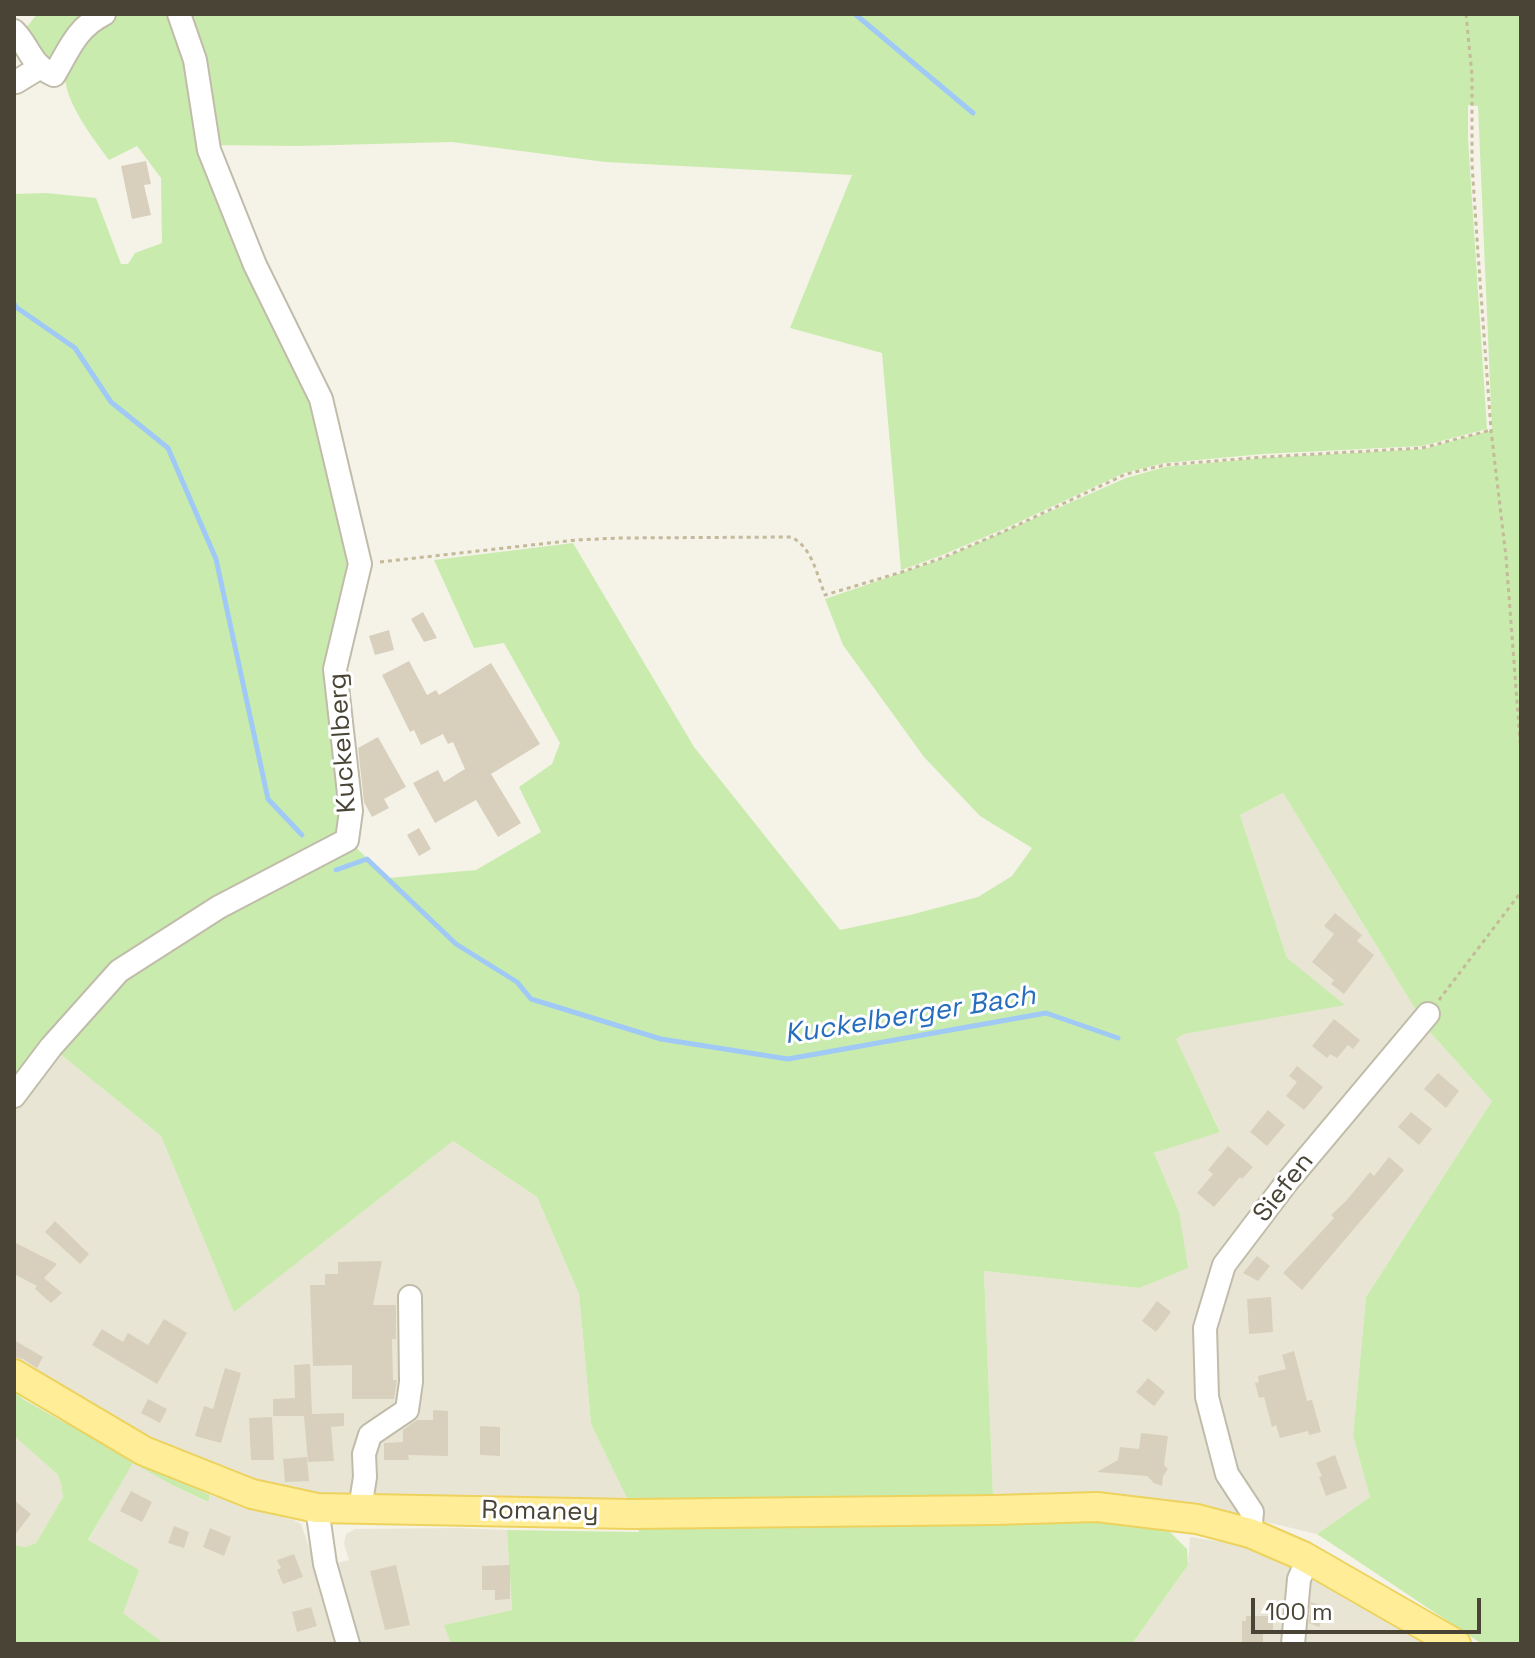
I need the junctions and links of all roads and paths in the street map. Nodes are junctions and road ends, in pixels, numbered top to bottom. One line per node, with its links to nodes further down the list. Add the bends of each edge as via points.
1 (104, 14): 5 (street, via 88,23)
2 (179, 14): 8 (street, Kuckelberg, via 195,60 209,150 255,265 321,399)
3 (1466, 14): 7 (path)
4 (14, 31): 5 (street)
5 (46, 72): 6 (street)
6 (16, 82)
7 (1491, 430): 8 (path, via 1422,448 1139,471 942,558 825,595 809,554 791,537 576,540); 9 (path)
8 (360, 564): 12 (street, Kuckelberg, via 335,669 351,811 347,840 219,907 119,971)
9 (1521, 754)
10 (1521, 892): 11 (path)
11 (1428, 1014): 17 (street, Siefen, via 1224,1265 1205,1328 1207,1397 1227,1474 1252,1512)
12 (14, 1096)
13 (410, 1297): 16 (street, via 407,1410 370,1435)
14 (14, 1374): 15 (main road, Romaney, via 144,1451 252,1494)
15 (317, 1508): 16 (main road, Romaney); 19 (street, via 325,1564)
16 (360, 1509): 17 (main road, Romaney, via 631,1514 1097,1507 1197,1519)
17 (1250, 1533): 18 (main road, Romaney)
18 (1308, 1559): 20 (street, via 1299,1579); 21 (main road, Romaney)
19 (348, 1644)
20 (1293, 1644)
21 (1456, 1644)

